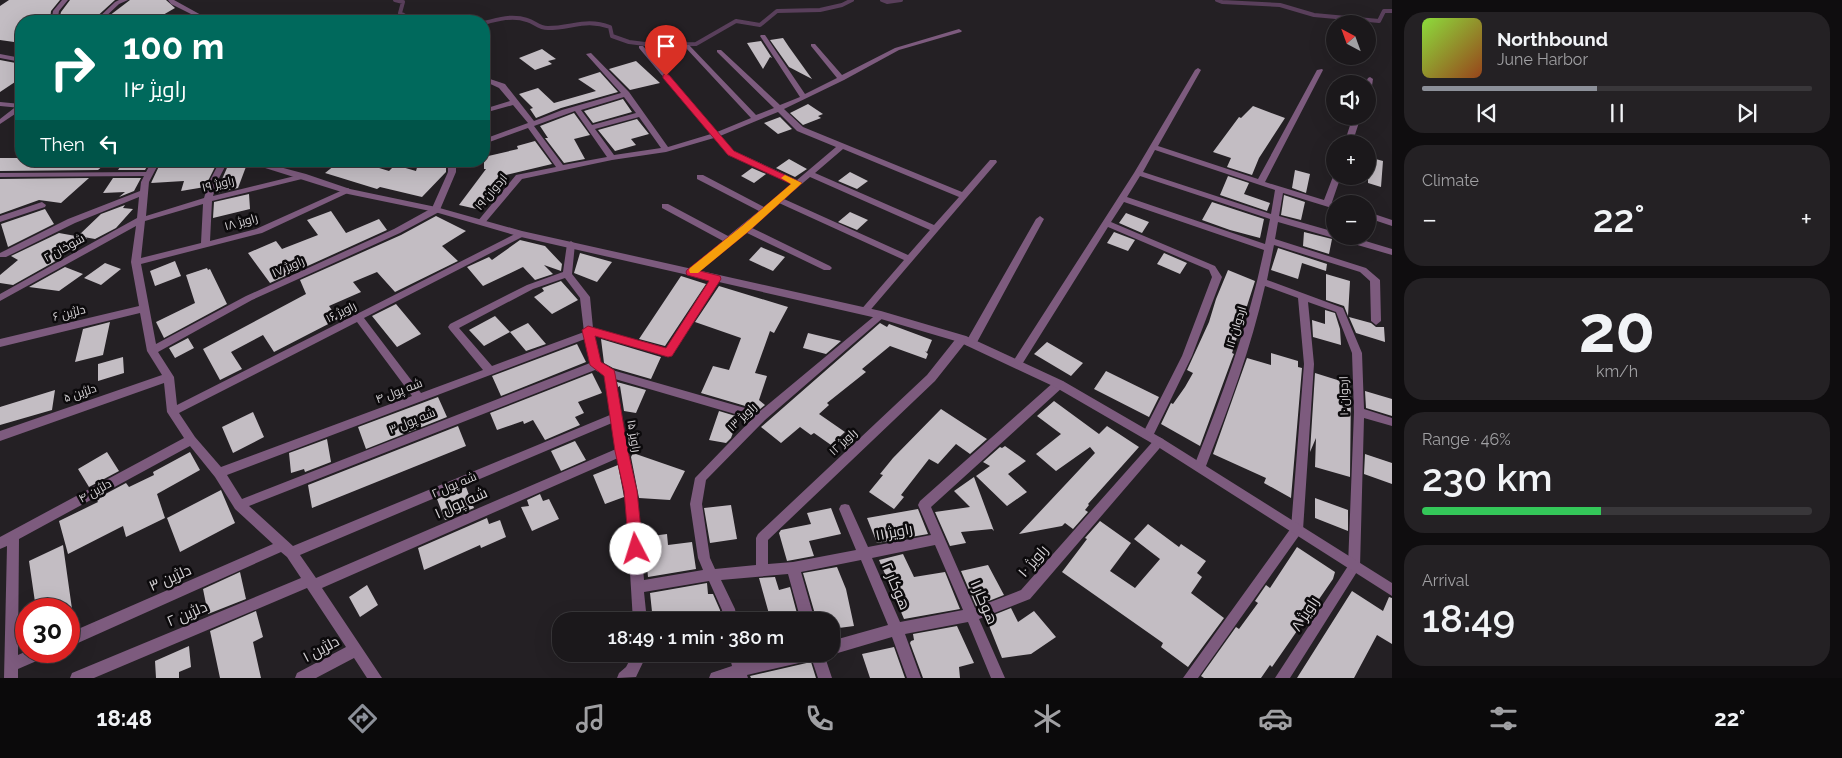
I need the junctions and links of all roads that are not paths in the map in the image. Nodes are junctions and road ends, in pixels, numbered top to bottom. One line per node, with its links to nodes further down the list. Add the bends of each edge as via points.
1 (65, 0): 4 (street)
2 (125, 0): 5 (street)
3 (171, 0): 6 (street)
4 (55, 15)
5 (104, 15)
6 (197, 15)
7 (959, 32): 18 (street, via 897,49)
8 (764, 36): 21 (street)
9 (813, 44): 18 (street)
10 (687, 46): 30 (street)
11 (641, 47): 34 (street)
12 (719, 51): 27 (street)
13 (589, 54): 20 (street)
14 (0, 56): 15 (street)
15 (15, 59)
16 (1198, 70): 37 (street)
17 (1320, 70): 53 (street)
18 (842, 79): 21 (street)
19 (490, 81): 22 (street, via 502,86)
20 (626, 94): 26 (street); 29 (street)
21 (804, 98): 27 (street)
22 (515, 102): 25 (street); 32 (street)
23 (0, 104): 24 (street)
24 (15, 105)
25 (490, 109)
26 (577, 109): 32 (street); 33 (street)
27 (778, 110): 30 (street); 36 (street, via 800,129)
28 (15, 111): 31 (street)
29 (641, 114): 33 (street); 38 (street)
30 (756, 119): 34 (street)
31 (0, 122)
32 (531, 124): 35 (street); 45 (street)
33 (591, 128): 39 (street)
34 (716, 135): 38 (street); 52 (street, via 731,153)
35 (490, 140)
36 (842, 146): 46 (street); 57 (street)
37 (1153, 147): 47 (street); 53 (street)
38 (666, 150): 39 (street)
39 (612, 158): 45 (street)
40 (993, 162): 57 (street)
41 (153, 167): 48 (street)
42 (220, 167): 60 (street)
43 (270, 167): 50 (street)
44 (452, 167): 64 (street)
45 (562, 169): 71 (street, اردوان ۱۹, via 520,177)
46 (809, 173): 52 (street); 75 (street)
47 (1138, 173): 58 (street); 66 (street)
48 (149, 174): 49 (street); 56 (street)
49 (0, 176)
50 (304, 176): 55 (street); 60 (street, راویژ ۱۹)
51 (700, 177): 65 (street)
52 (797, 183): 59 (street)
53 (1260, 183): 54 (street)
54 (1279, 190): 61 (street); 66 (street, اردوان ۱۲)
55 (348, 191): 64 (street); 80 (street, راویژ ۱۸, via 260,230)
56 (144, 194): 70 (street); 84 (street, via 84,214)
57 (964, 196): 75 (street)
58 (1122, 198): 72 (street); 81 (street)
59 (778, 199): 65 (street); 85 (street)
60 (207, 200): 70 (street, راویژ ۱۹); 80 (street)
61 (1326, 203)
62 (42, 205): 68 (street)
63 (665, 206): 78 (street)
64 (436, 210): 71 (street); 102 (street, راویژ ۱۷, via 398,231 249,298)
65 (765, 211): 74 (street)
66 (1275, 218): 76 (street); 81 (street, اردوان ۱۲)
67 (1376, 218): 73 (street)
68 (0, 219)
69 (1040, 219): 100 (street, راویژ ۱۲)
70 (140, 220): 86 (street); 93 (street, شوخان ۲)
71 (481, 222): 77 (street)
72 (1106, 223): 103 (street); 116 (street, راویژ ۱۰, via 1212,268 1217,277)
73 (1392, 223)
74 (746, 228): 78 (street); 87 (street)
75 (935, 229): 85 (street)
76 (1326, 233)
77 (521, 234): 79 (street); 97 (street, راویژ ۱۶)
78 (730, 241): 88 (street)
79 (571, 244): 88 (street); 89 (street)
80 (205, 245): 86 (street, راویژ ۱۸)
81 (1270, 245): 91 (street, اردوان ۱۲); 98 (street, via 1363,270 1375,280)
82 (1368, 245): 83 (street)
83 (1392, 252)
84 (3, 255)
85 (909, 259): 95 (street)
86 (136, 262): 94 (street)
87 (827, 268)
88 (691, 272): 90 (street)
89 (567, 274): 99 (street, via 585,297); 105 (street, via 530,287 453,327)
90 (716, 279): 95 (street); 99 (street, via 668,353)
91 (1263, 282): 92 (street, اردوان ۱۰); 119 (street, اردوان ۱۲, via 1228,396)
92 (1303, 296): 111 (street, اردوان ۱۰, via 1340,310 1357,353); 123 (street, via 1309,364)
93 (0, 298)
94 (145, 308): 101 (street, دلژین ۶); 102 (street)
95 (864, 312): 96 (street)
96 (881, 315): 100 (street); 113 (street, راویژ ۱۳)
97 (358, 317): 109 (street); 110 (street, راویژ ۱۶)
98 (1376, 321)
99 (589, 332): 104 (street); 105 (street, شه پول ۴)
100 (966, 341): 103 (street); 131 (street, راویژ ۱۲, via 762,538)
101 (0, 343)
102 (152, 351): 107 (street)
103 (1017, 363): 108 (street)
104 (596, 365): 106 (street); 121 (street, شه پول ۳)
105 (490, 371): 109 (street, شه پول ۴)
106 (609, 374): 112 (street, راویژ ۱۵); 113 (street)
107 (169, 377): 110 (street); 115 (street, دلژین ۵)
108 (1059, 384): 116 (street); 125 (street, راویژ ۱۱, via 924,505)
109 (419, 398): 120 (street, شه پول ۴)
110 (172, 412): 117 (street)
111 (1359, 412): 114 (street); 129 (street, اردوان ۱۰)
112 (616, 417): 118 (street, راویژ ۱۵); 127 (street, شه پول ۲)
113 (761, 417): 132 (street, راویژ ۱۳, via 701,478 696,504 704,558)
114 (1392, 422)
115 (0, 436)
116 (1153, 439): 119 (street); 139 (street, راویژ ۱۰, via 1024,595)
117 (190, 440): 120 (street); 124 (street, دلژین ۴)
118 (622, 451): 133 (street, شه پول ۱); 134 (street, راویژ ۱۵, via 631,491)
119 (1200, 466): 123 (street)
120 (219, 473): 121 (street)
121 (239, 505): 127 (street)
122 (845, 509): 128 (street, هوکار ۲)
123 (1297, 530): 129 (street); 158 (street)
124 (13, 536): 126 (street, دلژین ۴); 148 (street)
125 (939, 539): 128 (street, راویژ ۱۱); 139 (street, هوکار ۱)
126 (0, 543)
127 (288, 549): 133 (street); 141 (street, دلژین ۳)
128 (864, 554): 130 (street, راویژ ۱۱); 140 (street, هوکار ۲)
129 (1354, 567): 135 (street); 159 (street, راویژ ۸)
130 (793, 568): 131 (street, راویژ ۱۱); 138 (street)
131 (762, 570): 132 (street, راویژ ۱۱)
132 (711, 575): 134 (street, راویژ ۱۱); 137 (street, راویژ ۱۳)
133 (312, 583): 143 (street); 150 (street, دلژین ۲)
134 (639, 587): 136 (street, راویژ ۱۵)
135 (1392, 590)
136 (640, 612)
137 (728, 612)
138 (805, 612)
139 (972, 615): 140 (street, راویژ ۱۰); 157 (street, هوکار ۱)
140 (896, 629): 142 (street, راویژ ۱۰); 156 (street, هوکار ۲)
141 (80, 635)
142 (840, 645)
143 (355, 650): 151 (street, دلژین ۱); 152 (street)
144 (636, 662): 153 (street)
145 (783, 662): 149 (street)
146 (820, 662): 155 (street)
147 (24, 663): 148 (street)
148 (12, 671)
149 (740, 674): 154 (street)
150 (77, 678)
151 (302, 678)
152 (375, 678)
153 (624, 678)
154 (716, 678)
155 (825, 678)
156 (914, 678)
157 (998, 678)
158 (1190, 678)
159 (1282, 678)

